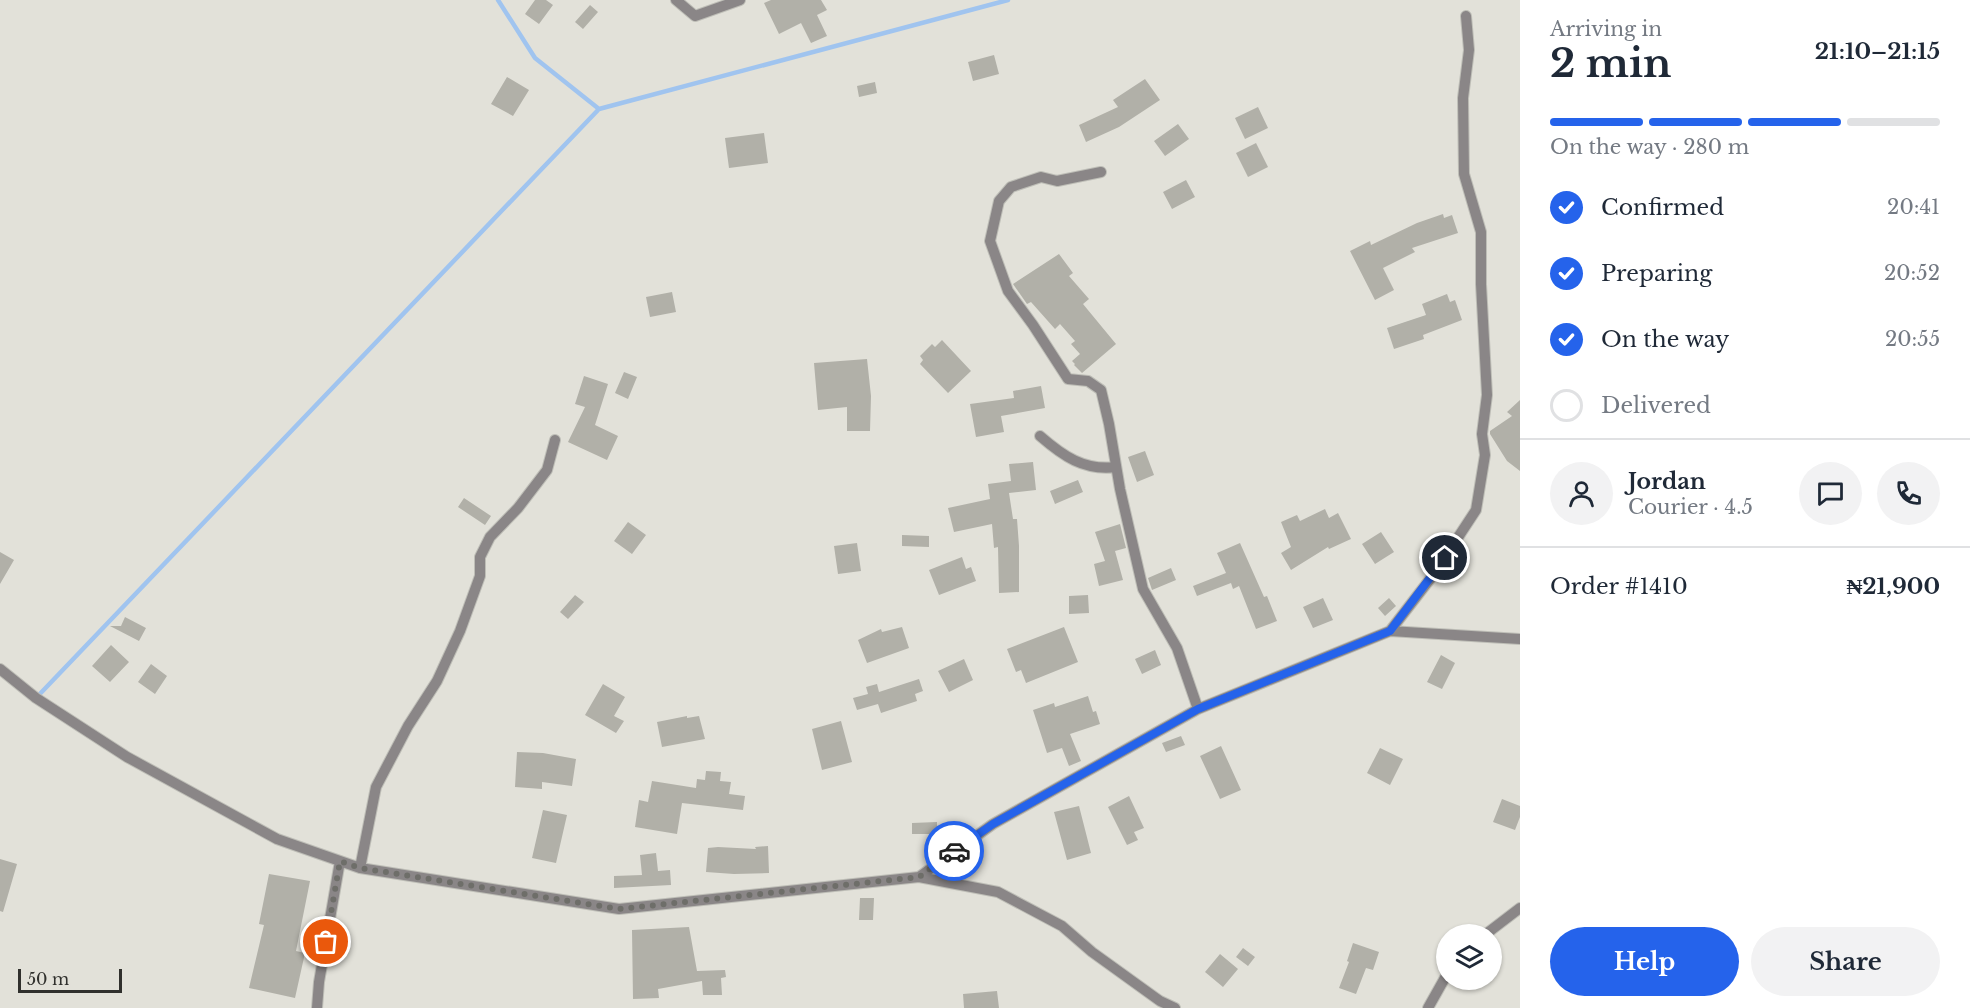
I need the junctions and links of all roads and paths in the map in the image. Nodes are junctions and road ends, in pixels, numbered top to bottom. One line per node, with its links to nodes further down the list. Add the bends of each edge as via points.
1 (676, 0): 2 (street, via 696,16)
2 (740, 0)
3 (1466, 16): 8 (street, via 1469,50 1463,98 1464,174 1481,232 1487,395 1482,434 1485,455 1476,510)
4 (1101, 172): 7 (street, via 1057,181 1041,177 1011,187 999,201 990,240 1008,291 1068,379 1088,381 1101,390)
5 (1040, 436): 7 (street, via 1060,453 1087,466)
6 (555, 440): 13 (street, via 547,470 490,537 480,557 480,576 460,631 376,787)
7 (1116, 467): 11 (street, via 1143,589 1177,648)
8 (1390, 631): 9 (street); 11 (street)
9 (1520, 639)
10 (0, 669): 12 (street, via 36,698 127,757 277,838)
11 (1198, 709): 14 (street, via 993,824)
12 (340, 861): 13 (street); 19 (street)
13 (360, 868): 14 (street, via 619,909)
14 (919, 877): 18 (street, via 998,892 1062,926)
15 (1520, 908): 16 (street)
16 (1499, 924)
17 (1438, 990): 21 (street)
18 (1159, 1004): 20 (street)
19 (317, 1008)
20 (1175, 1008)
21 (1428, 1008)

